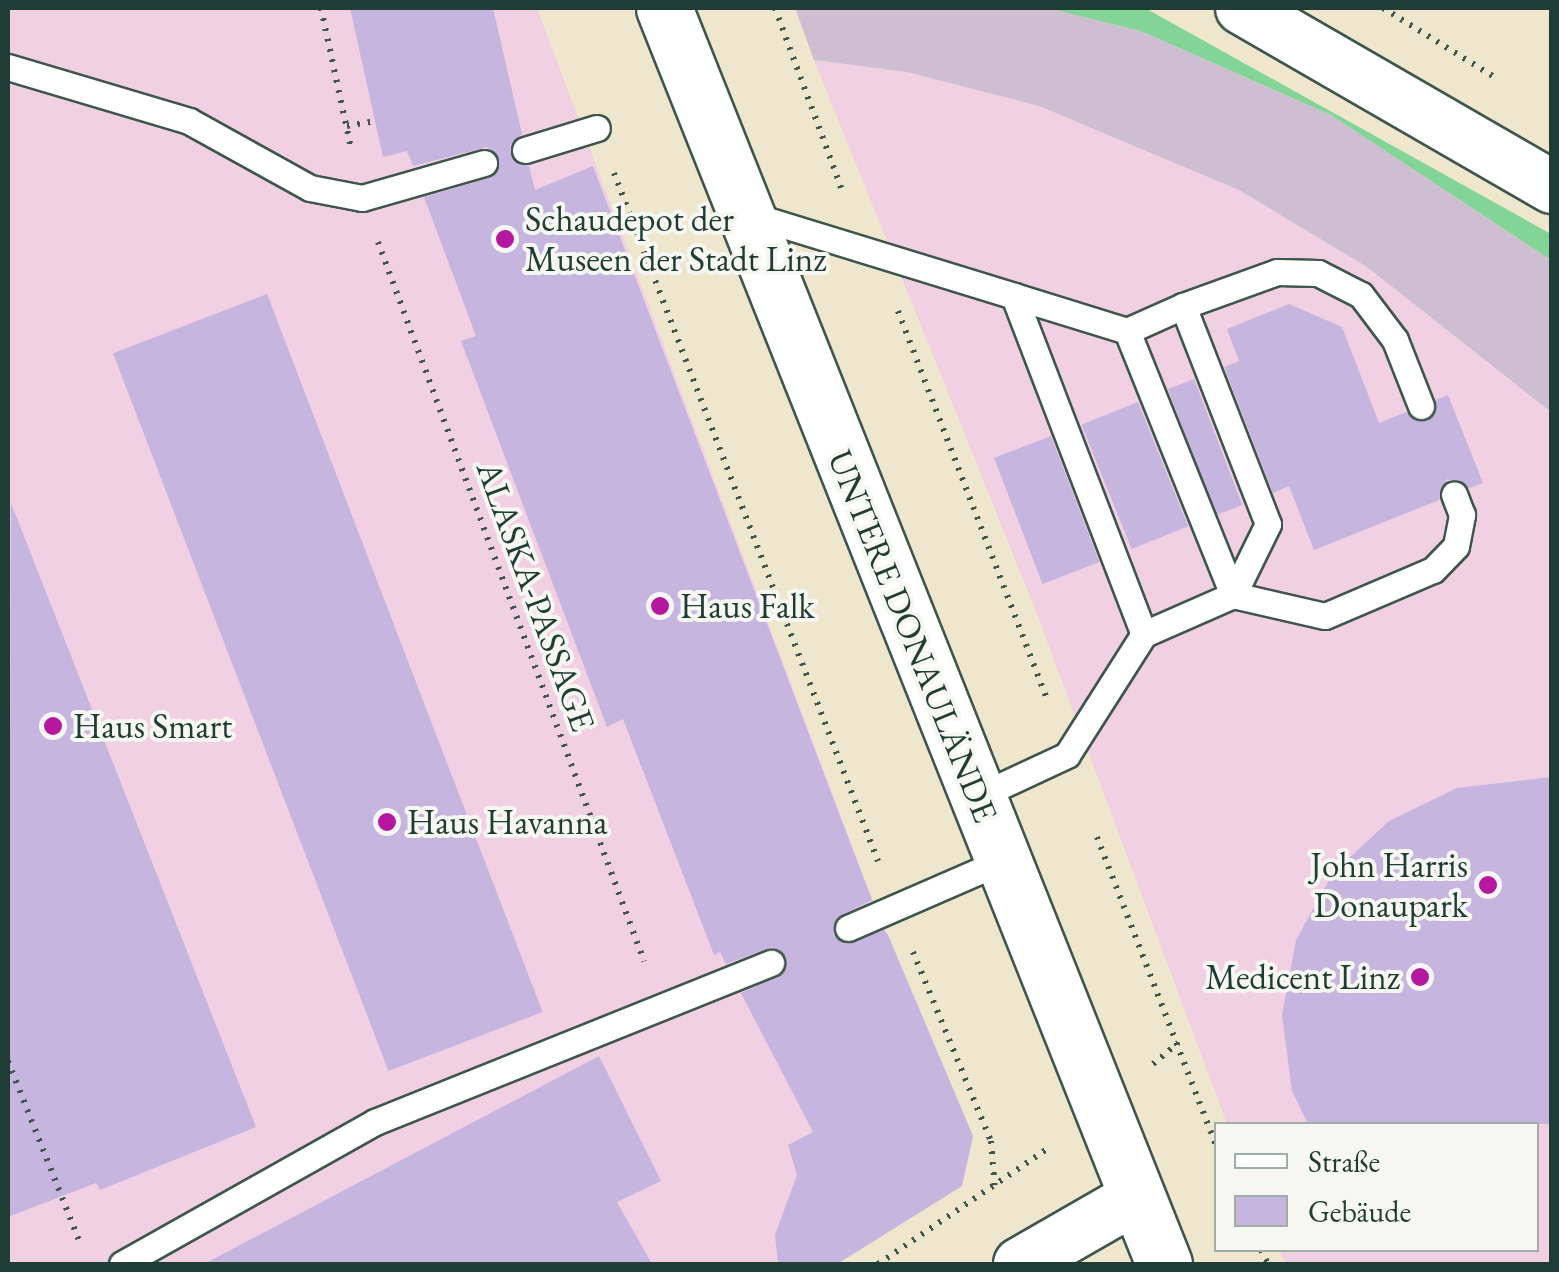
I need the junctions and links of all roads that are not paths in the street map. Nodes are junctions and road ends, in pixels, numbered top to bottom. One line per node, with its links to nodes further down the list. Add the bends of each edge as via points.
1 (664, 8): 8 (main road, UNTERE DONAULÄNDE)
2 (1242, 8): 7 (street)
3 (8, 67): 6 (lane, via 189,122 310,188 362,198)
4 (597, 128): 5 (lane)
5 (525, 150)
6 (484, 163)
7 (1549, 182)
8 (745, 213): 9 (lane); 16 (main road, UNTERE DONAULÄNDE)
9 (1014, 296): 11 (lane); 15 (lane)
10 (1184, 306): 11 (lane); 12 (lane, via 1277,272 1318,273 1361,296 1395,340); 14 (lane, via 1268,524)
11 (1127, 331): 14 (lane)
12 (1421, 406)
13 (1454, 494): 14 (lane, via 1462,515 1456,546 1433,570 1324,616)
14 (1232, 595): 15 (lane)
15 (1144, 634): 16 (lane, via 1067,755)
16 (977, 797): 17 (main road, UNTERE DONAULÄNDE)
17 (1002, 860): 18 (lane); 20 (main road, UNTERE DONAULÄNDE)
18 (848, 928)
19 (764, 966): 21 (lane, via 375,1122)
20 (1135, 1198): 22 (street); 23 (main road, UNTERE DONAULÄNDE)
21 (122, 1264)
22 (1020, 1264)
23 (1164, 1264)

